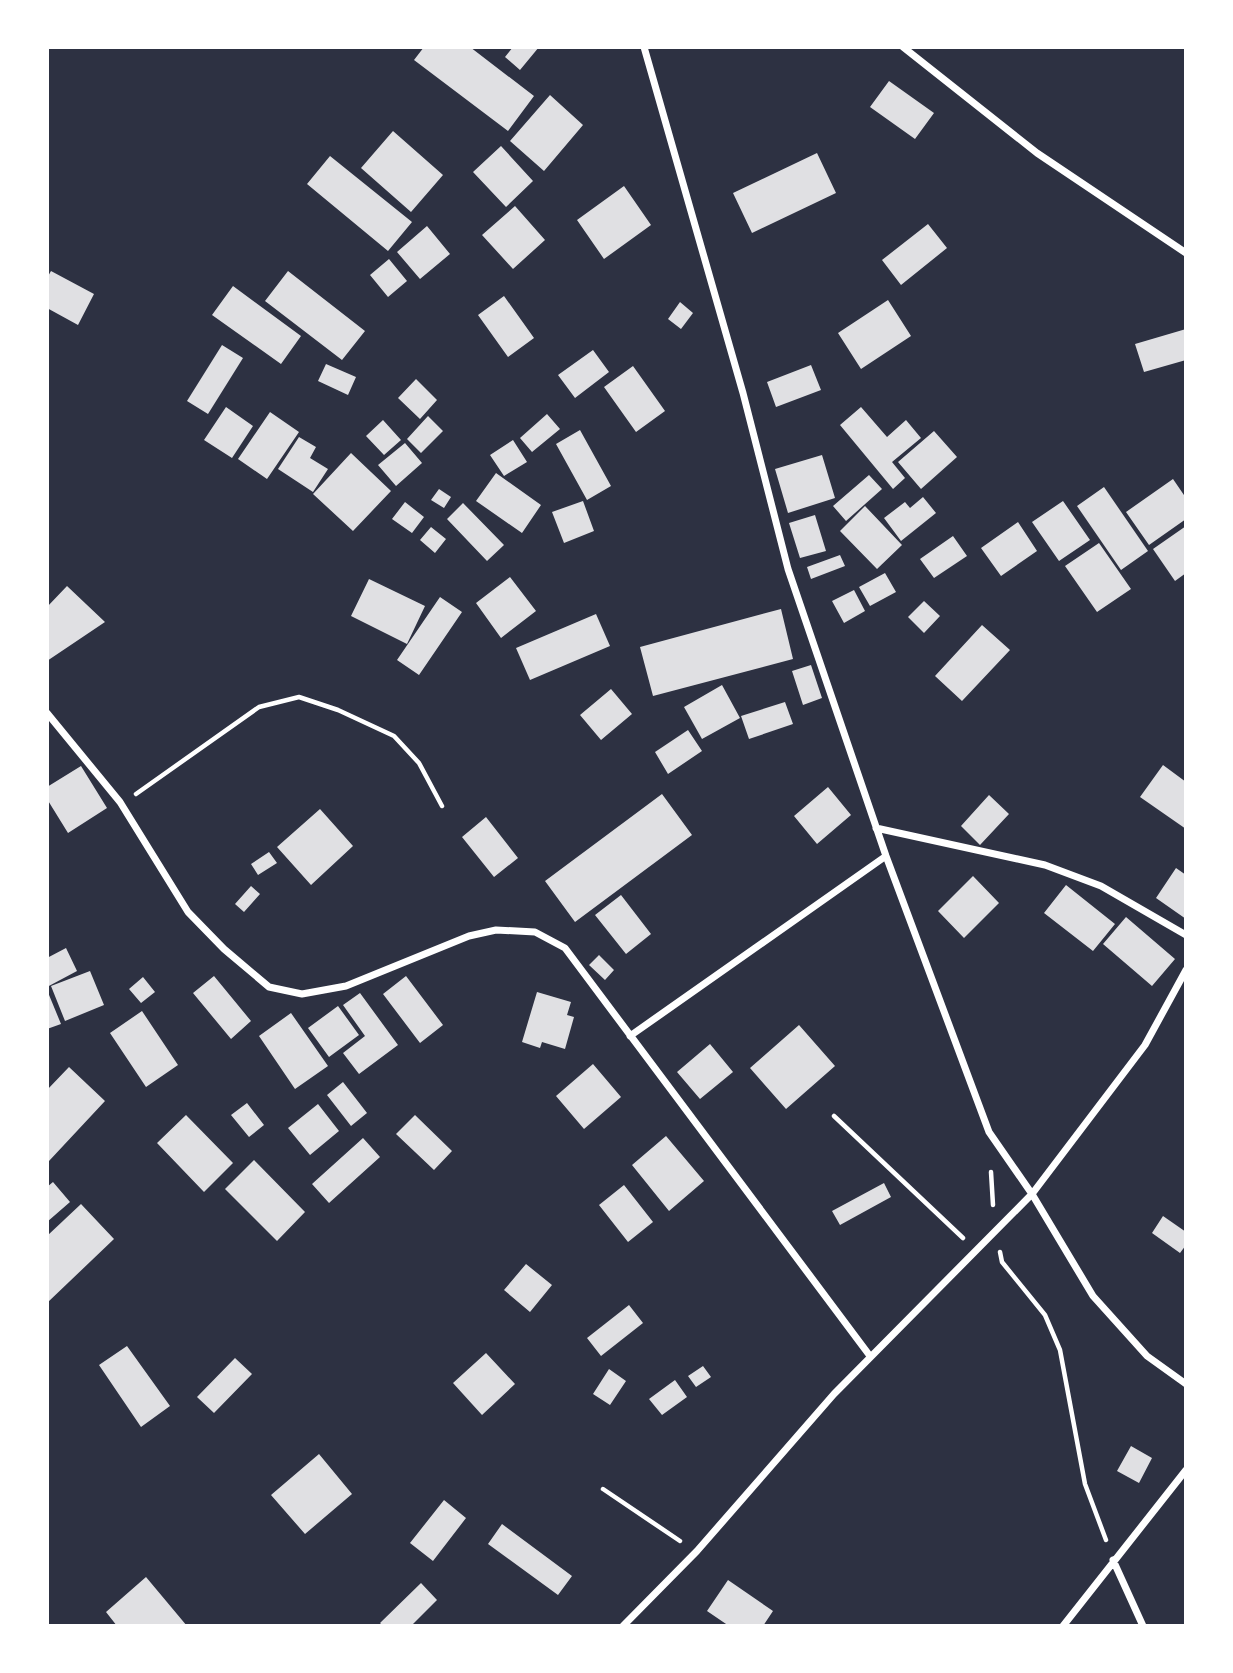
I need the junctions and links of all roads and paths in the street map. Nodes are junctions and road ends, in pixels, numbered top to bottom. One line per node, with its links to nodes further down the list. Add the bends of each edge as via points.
1 (644, 47): 7 (street, via 788,569)
2 (903, 47): 3 (street, via 1037,153)
3 (1186, 253)
4 (47, 713): 5 (street)
5 (120, 802): 6 (path, via 148,787 259,706 299,697 394,736 418,763); 11 (street, via 188,912 269,987 302,994 346,986 469,936 496,930 535,932 565,948)
6 (442, 806)
7 (876, 828): 8 (street); 9 (street, via 1045,865 1101,886)
8 (886, 856): 11 (street); 13 (street)
9 (1186, 935)
10 (1186, 970): 14 (street, via 1145,1045)
11 (631, 1036): 17 (street)
12 (834, 1116): 16 (path)
13 (989, 1132): 14 (street); 15 (path)
14 (1032, 1194): 15 (street); 18 (street, via 1093,1296 1147,1356)
15 (995, 1229): 16 (street); 22 (path, via 1002,1262 1045,1315 1059,1350 1085,1484)
16 (975, 1249): 17 (street)
17 (870, 1356): 21 (street)
18 (1186, 1384)
19 (1186, 1470): 22 (street)
20 (603, 1489): 21 (path)
21 (697, 1552): 23 (street)
22 (1113, 1560): 24 (street); 25 (street)
23 (623, 1626)
24 (1063, 1626)
25 (1143, 1626)

